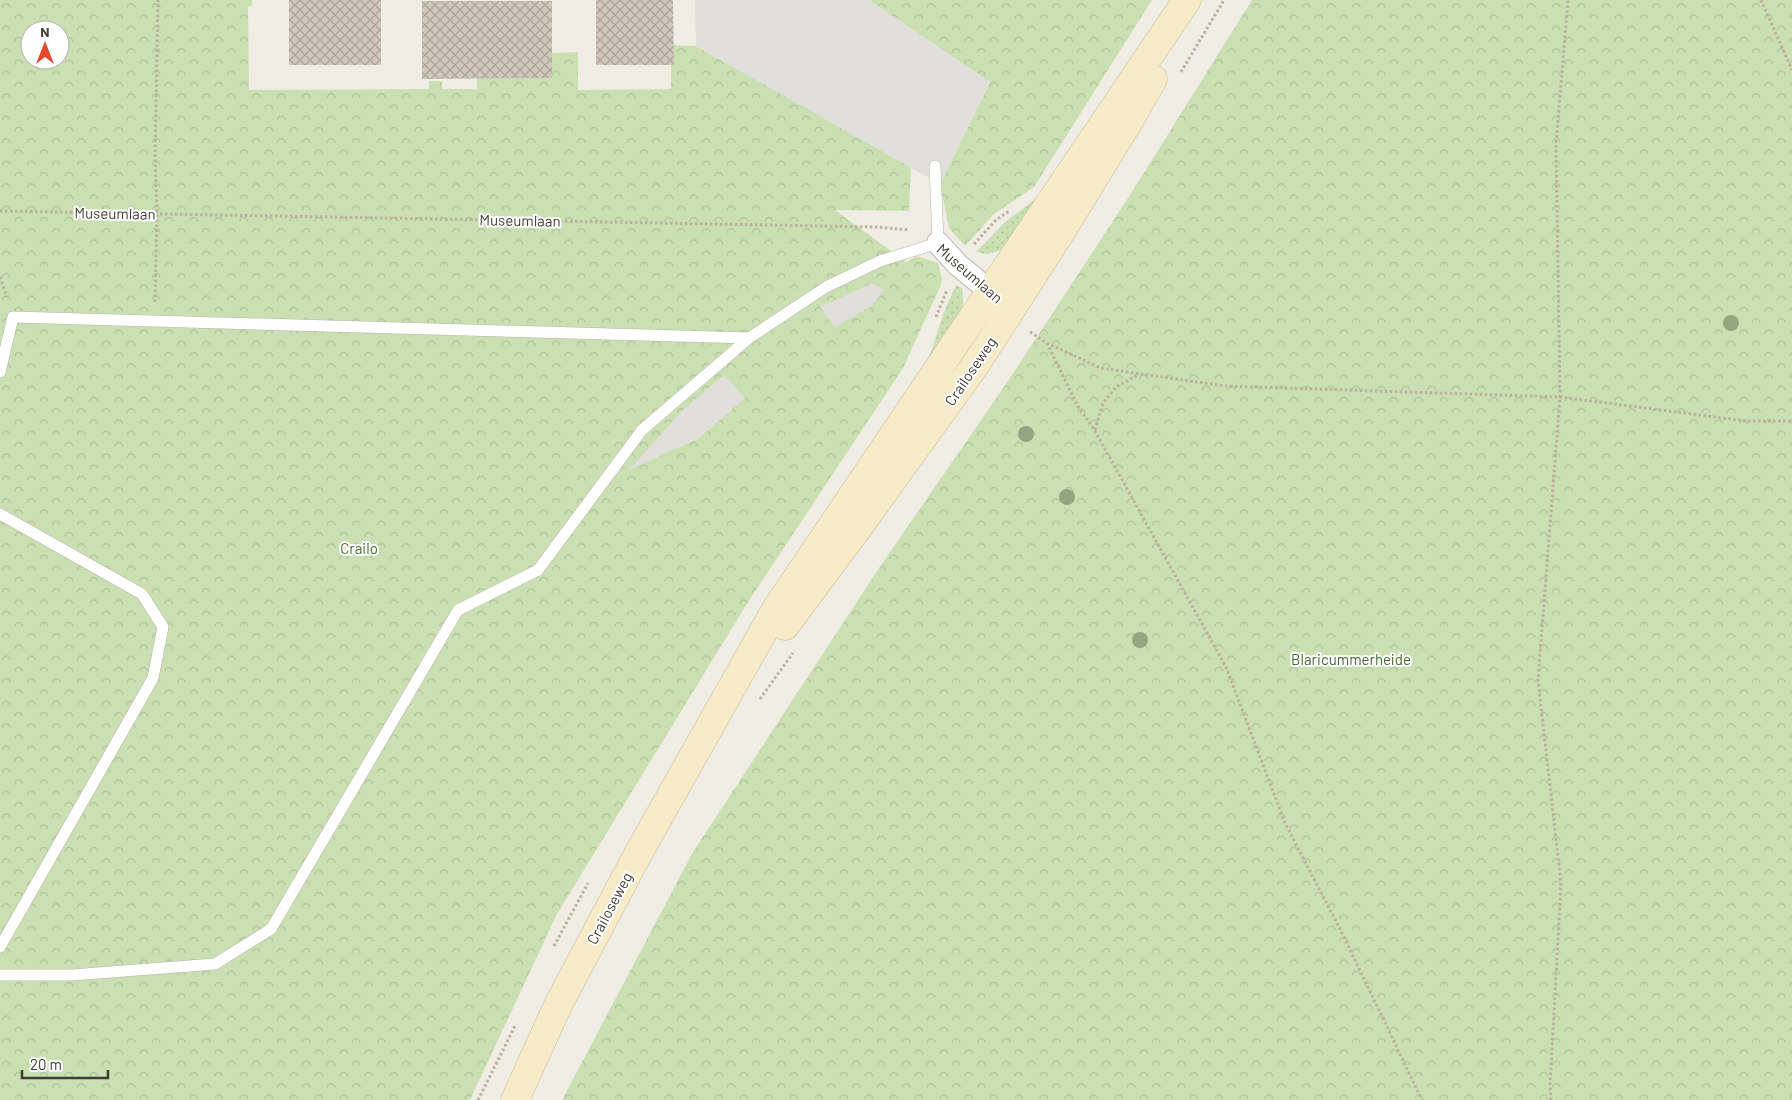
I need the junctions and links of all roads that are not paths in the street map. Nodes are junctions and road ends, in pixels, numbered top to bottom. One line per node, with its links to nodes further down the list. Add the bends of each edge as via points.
1 (1188, 0): 5 (main road, Crailoseweg)
2 (1196, 0): 6 (main road, Crailoseweg)
3 (935, 166): 4 (lane)
4 (938, 242): 5 (street, Museumlaan, via 958,266); 7 (lane, via 880,261 826,287)
5 (990, 291): 6 (street, Museumlaan); 10 (main road, Crailoseweg, via 776,609)
6 (1017, 318): 10 (main road, Crailoseweg, via 976,364)
7 (749, 338): 8 (lane, via 13,317); 12 (lane, via 642,430 538,570 458,610 271,929 215,964 72,975)
8 (0, 372)
9 (0, 514): 11 (lane, via 142,594 163,627 153,678)
10 (713, 721): 13 (main road, Crailoseweg, via 638,854)
11 (0, 946)
12 (0, 975)
13 (514, 1100)

